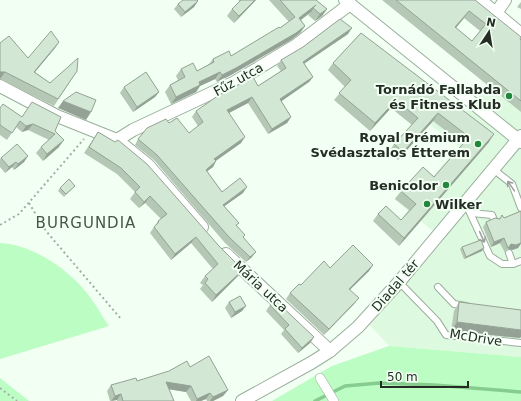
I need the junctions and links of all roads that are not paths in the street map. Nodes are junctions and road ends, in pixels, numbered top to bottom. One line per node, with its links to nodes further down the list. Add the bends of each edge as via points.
1 (480, 0): 4 (street)
2 (505, 0): 4 (street)
3 (348, 2): 7 (street); 8 (street, Fűz utca, via 295,46 235,82)
4 (496, 13): 5 (street)
5 (521, 34)
6 (0, 86): 8 (street, Mária utca, via 56,116)
7 (520, 139): 9 (street, Diadal tér)
8 (117, 140): 20 (street, Mária utca, via 148,165 213,240)
9 (493, 169): 10 (street, Diadal tér); 11 (lane, one-way to 9, via 512,184)
10 (468, 207): 12 (lane, via 492,216); 15 (lane, one-way to 15, via 490,256 502,264); 16 (street, Diadal tér)
11 (521, 208)
12 (494, 220)
13 (509, 253): 15 (lane)
14 (521, 261): 15 (lane)
15 (513, 264)
16 (399, 282): 19 (lane, McDrive, via 437,321 446,335); 20 (street, Diadal tér, via 358,327)
17 (438, 287): 18 (lane, via 454,304)
18 (476, 307)
19 (521, 343)
20 (330, 351): 22 (street, Diadal tér)
21 (320, 378): 23 (street)
22 (242, 401)
23 (334, 401)

